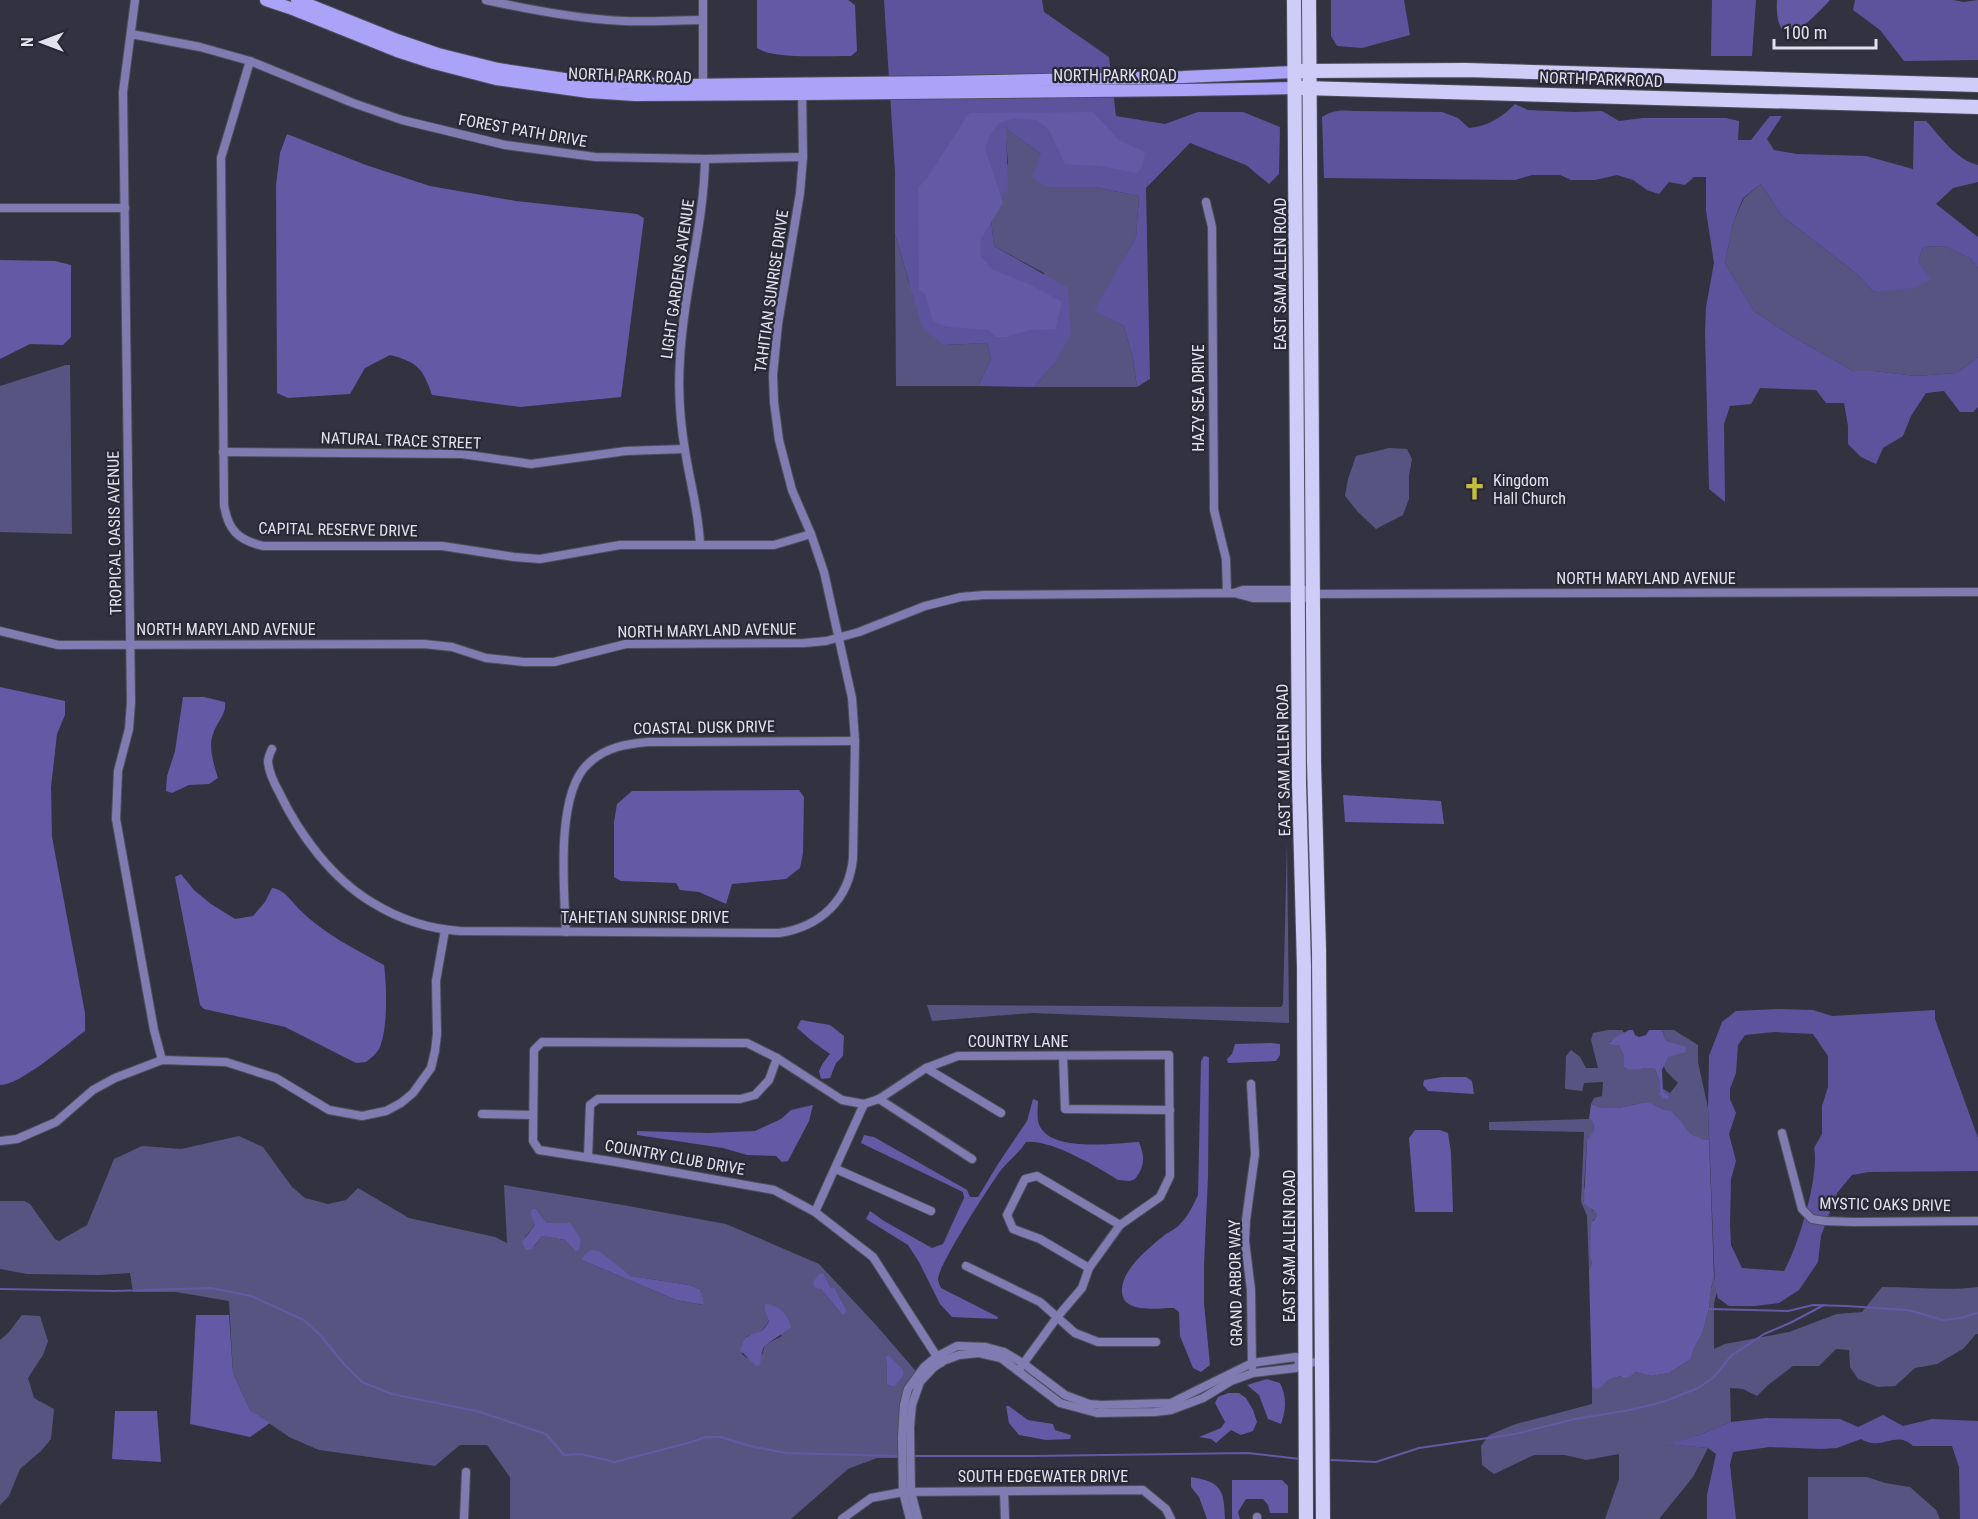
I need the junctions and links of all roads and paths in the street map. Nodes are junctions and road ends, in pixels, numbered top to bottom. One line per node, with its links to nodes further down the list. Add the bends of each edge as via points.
1 (135, 0): 9 (street, TROPICAL OASIS AVENUE)
2 (266, 0): 17 (street, NORTH PARK ROAD, via 397,51 496,79 635,95)
3 (297, 0): 17 (street, NORTH PARK ROAD, via 397,40 498,69 578,81)
4 (486, 0): 8 (street, via 623,21)
5 (703, 0): 8 (street)
6 (1294, 0): 12 (main road, EAST SAM ALLEN ROAD)
7 (1310, 0): 11 (main road, EAST SAM ALLEN ROAD)
8 (703, 20): 17 (street)
9 (131, 34): 10 (street, FOREST PATH DRIVE); 25 (street, TROPICAL OASIS AVENUE, via 123,92)
10 (250, 61): 22 (street, FOREST PATH DRIVE, via 402,120 505,145 595,157); 27 (street, CAPITAL RESERVE DRIVE, via 221,158)
11 (1310, 71): 12 (main road, NORTH PARK ROAD); 13 (main road, NORTH PARK ROAD, via 1467,70); 16 (main road, EAST SAM ALLEN ROAD)
12 (1294, 72): 14 (street, NORTH PARK ROAD); 15 (main road, EAST SAM ALLEN ROAD)
13 (1978, 85)
14 (802, 88): 15 (street, NORTH PARK ROAD); 17 (street, NORTH PARK ROAD); 21 (street, TAHITIAN SUNRISE DRIVE)
15 (1294, 88): 16 (main road, NORTH PARK ROAD); 32 (main road, EAST SAM ALLEN ROAD)
16 (1310, 88): 18 (main road, NORTH PARK ROAD); 20 (main road, EAST SAM ALLEN ROAD)
17 (703, 89)
18 (1355, 89): 19 (main road, NORTH PARK ROAD); 20 (main road, via 1321,100)
19 (1978, 107)
20 (1311, 126): 33 (main road, EAST SAM ALLEN ROAD)
21 (803, 157): 22 (street, FOREST PATH DRIVE); 28 (street, TAHITIAN SUNRISE DRIVE, via 773,375 779,440 792,490)
22 (705, 159): 26 (street, LIGHT GARDENS AVENUE, via 680,359)
23 (1206, 202): 31 (street, HAZY SEA DRIVE, via 1212,227 1214,510)
24 (0, 208): 25 (street)
25 (125, 208): 36 (street, TROPICAL OASIS AVENUE)
26 (684, 449): 27 (street, NATURAL TRACE STREET, via 626,451 531,464 462,454); 29 (street, LIGHT GARDENS AVENUE, via 699,520)
27 (224, 452): 29 (street, CAPITAL RESERVE DRIVE, via 226,518 235,533 263,546 442,546 540,559 620,545)
28 (811, 534): 29 (street, CAPITAL RESERVE DRIVE, via 774,545); 35 (street, TAHITIAN SUNRISE DRIVE)
29 (700, 545)
30 (1978, 592): 33 (street, NORTH MARYLAND AVENUE)
31 (1230, 593): 32 (street, NORTH MARYLAND AVENUE, via 1253,598); 35 (street, NORTH MARYLAND AVENUE, via 961,597)
32 (1298, 594): 33 (street, NORTH MARYLAND AVENUE); 69 (main road, EAST SAM ALLEN ROAD, via 1304,967)
33 (1313, 594): 67 (main road, EAST SAM ALLEN ROAD)
34 (0, 631): 36 (street, NORTH MARYLAND AVENUE, via 58,645)
35 (839, 638): 36 (street, NORTH MARYLAND AVENUE, via 796,644 626,644 554,662 486,658 452,647 424,644); 37 (street, TAHETIAN SUNRISE DRIVE, via 852,698)
36 (131, 645): 43 (street, TROPICAL OASIS AVENUE, via 129,729 118,771 116,819)
37 (855, 741): 40 (street, TAHETIAN SUNRISE DRIVE, via 852,871 840,899 818,919 779,933); 40 (street, COASTAL DUSK DRIVE, via 648,742 623,744 603,753 587,764 574,785 568,806)
38 (272, 749): 39 (street, TAHETIAN SUNRISE DRIVE, via 267,759 284,803 329,867 371,902 396,915)
39 (445, 930): 40 (street, TAHETIAN SUNRISE DRIVE); 43 (street, via 436,981 437,1034 431,1068 413,1094 386,1111 362,1116 329,1110 276,1078 226,1062)
40 (566, 932)
41 (1064, 1056): 44 (street, COUNTRY LANE, via 958,1056); 48 (street, via 1065,1109); 48 (street, COUNTRY LANE, via 1169,1055)
42 (777, 1058): 47 (street, via 842,1100); 51 (street, via 747,1043 542,1042 534,1050); 54 (street, COUNTRY CLUB DRIVE, via 769,1080 748,1097 598,1099 590,1105)
43 (162, 1060): 53 (street, via 93,1090 56,1122 17,1139)
44 (926, 1068): 46 (street, COUNTRY LANE); 49 (street)
45 (1251, 1084): 68 (street, GRAND ARBOR WAY, via 1255,1154 1245,1241 1251,1290)
46 (879, 1099): 47 (street, COUNTRY LANE); 55 (street)
47 (864, 1104): 56 (street)
48 (1170, 1110): 60 (street, COUNTRY LANE, via 1170,1176 1160,1197)
49 (1000, 1113)
50 (482, 1114): 51 (street)
51 (533, 1115): 54 (street, via 533,1141 539,1150)
52 (1782, 1133): 59 (street, MYSTIC OAKS DRIVE, via 1802,1209 1812,1219)
53 (0, 1141)
54 (588, 1157): 58 (street, COUNTRY CLUB DRIVE, via 774,1190)
55 (972, 1159)
56 (836, 1169): 57 (street); 58 (street)
57 (931, 1211)
58 (815, 1212): 65 (street, COUNTRY CLUB DRIVE, via 873,1257)
59 (1978, 1221)
60 (1120, 1225): 62 (street, COUNTRY LANE); 62 (street, via 1037,1176 1025,1179 1007,1215 1013,1229 1040,1239)
61 (966, 1266): 63 (street, via 1040,1302)
62 (1089, 1268): 63 (street, COUNTRY LANE, via 1082,1288)
63 (1058, 1317): 64 (street, via 1075,1333 1098,1342); 70 (street, COUNTRY LANE)
64 (1156, 1342)
65 (939, 1360): 70 (street, via 957,1346 986,1347 1004,1353); 76 (street, via 908,1389)
66 (1273, 1360): 68 (street); 69 (street, via 1296,1357); 71 (street)
67 (1322, 1362): 69 (street); 84 (main road, EAST SAM ALLEN ROAD)
68 (1252, 1363): 72 (street, GRAND ARBOR WAY); 73 (street)
69 (1303, 1363): 71 (street, via 1296,1368); 83 (main road, EAST SAM ALLEN ROAD)
70 (1021, 1367): 73 (street, via 1065,1395 1089,1404 1126,1408 1171,1403)
71 (1274, 1370): 72 (street)
72 (1253, 1373): 73 (street)
73 (1230, 1378)
74 (466, 1472): 78 (street)
75 (1004, 1491): 76 (street, SOUTH EDGEWATER DRIVE); 81 (street); 82 (street, SOUTH EDGEWATER DRIVE, via 1143,1490 1166,1509)
76 (907, 1492): 77 (street, SOUTH EDGEWATER DRIVE, via 871,1498); 79 (street); 80 (street)
77 (846, 1518)
78 (464, 1519)
79 (910, 1519)
80 (918, 1519)
81 (1005, 1519)
82 (1171, 1519)
83 (1306, 1519)
84 (1323, 1519)

